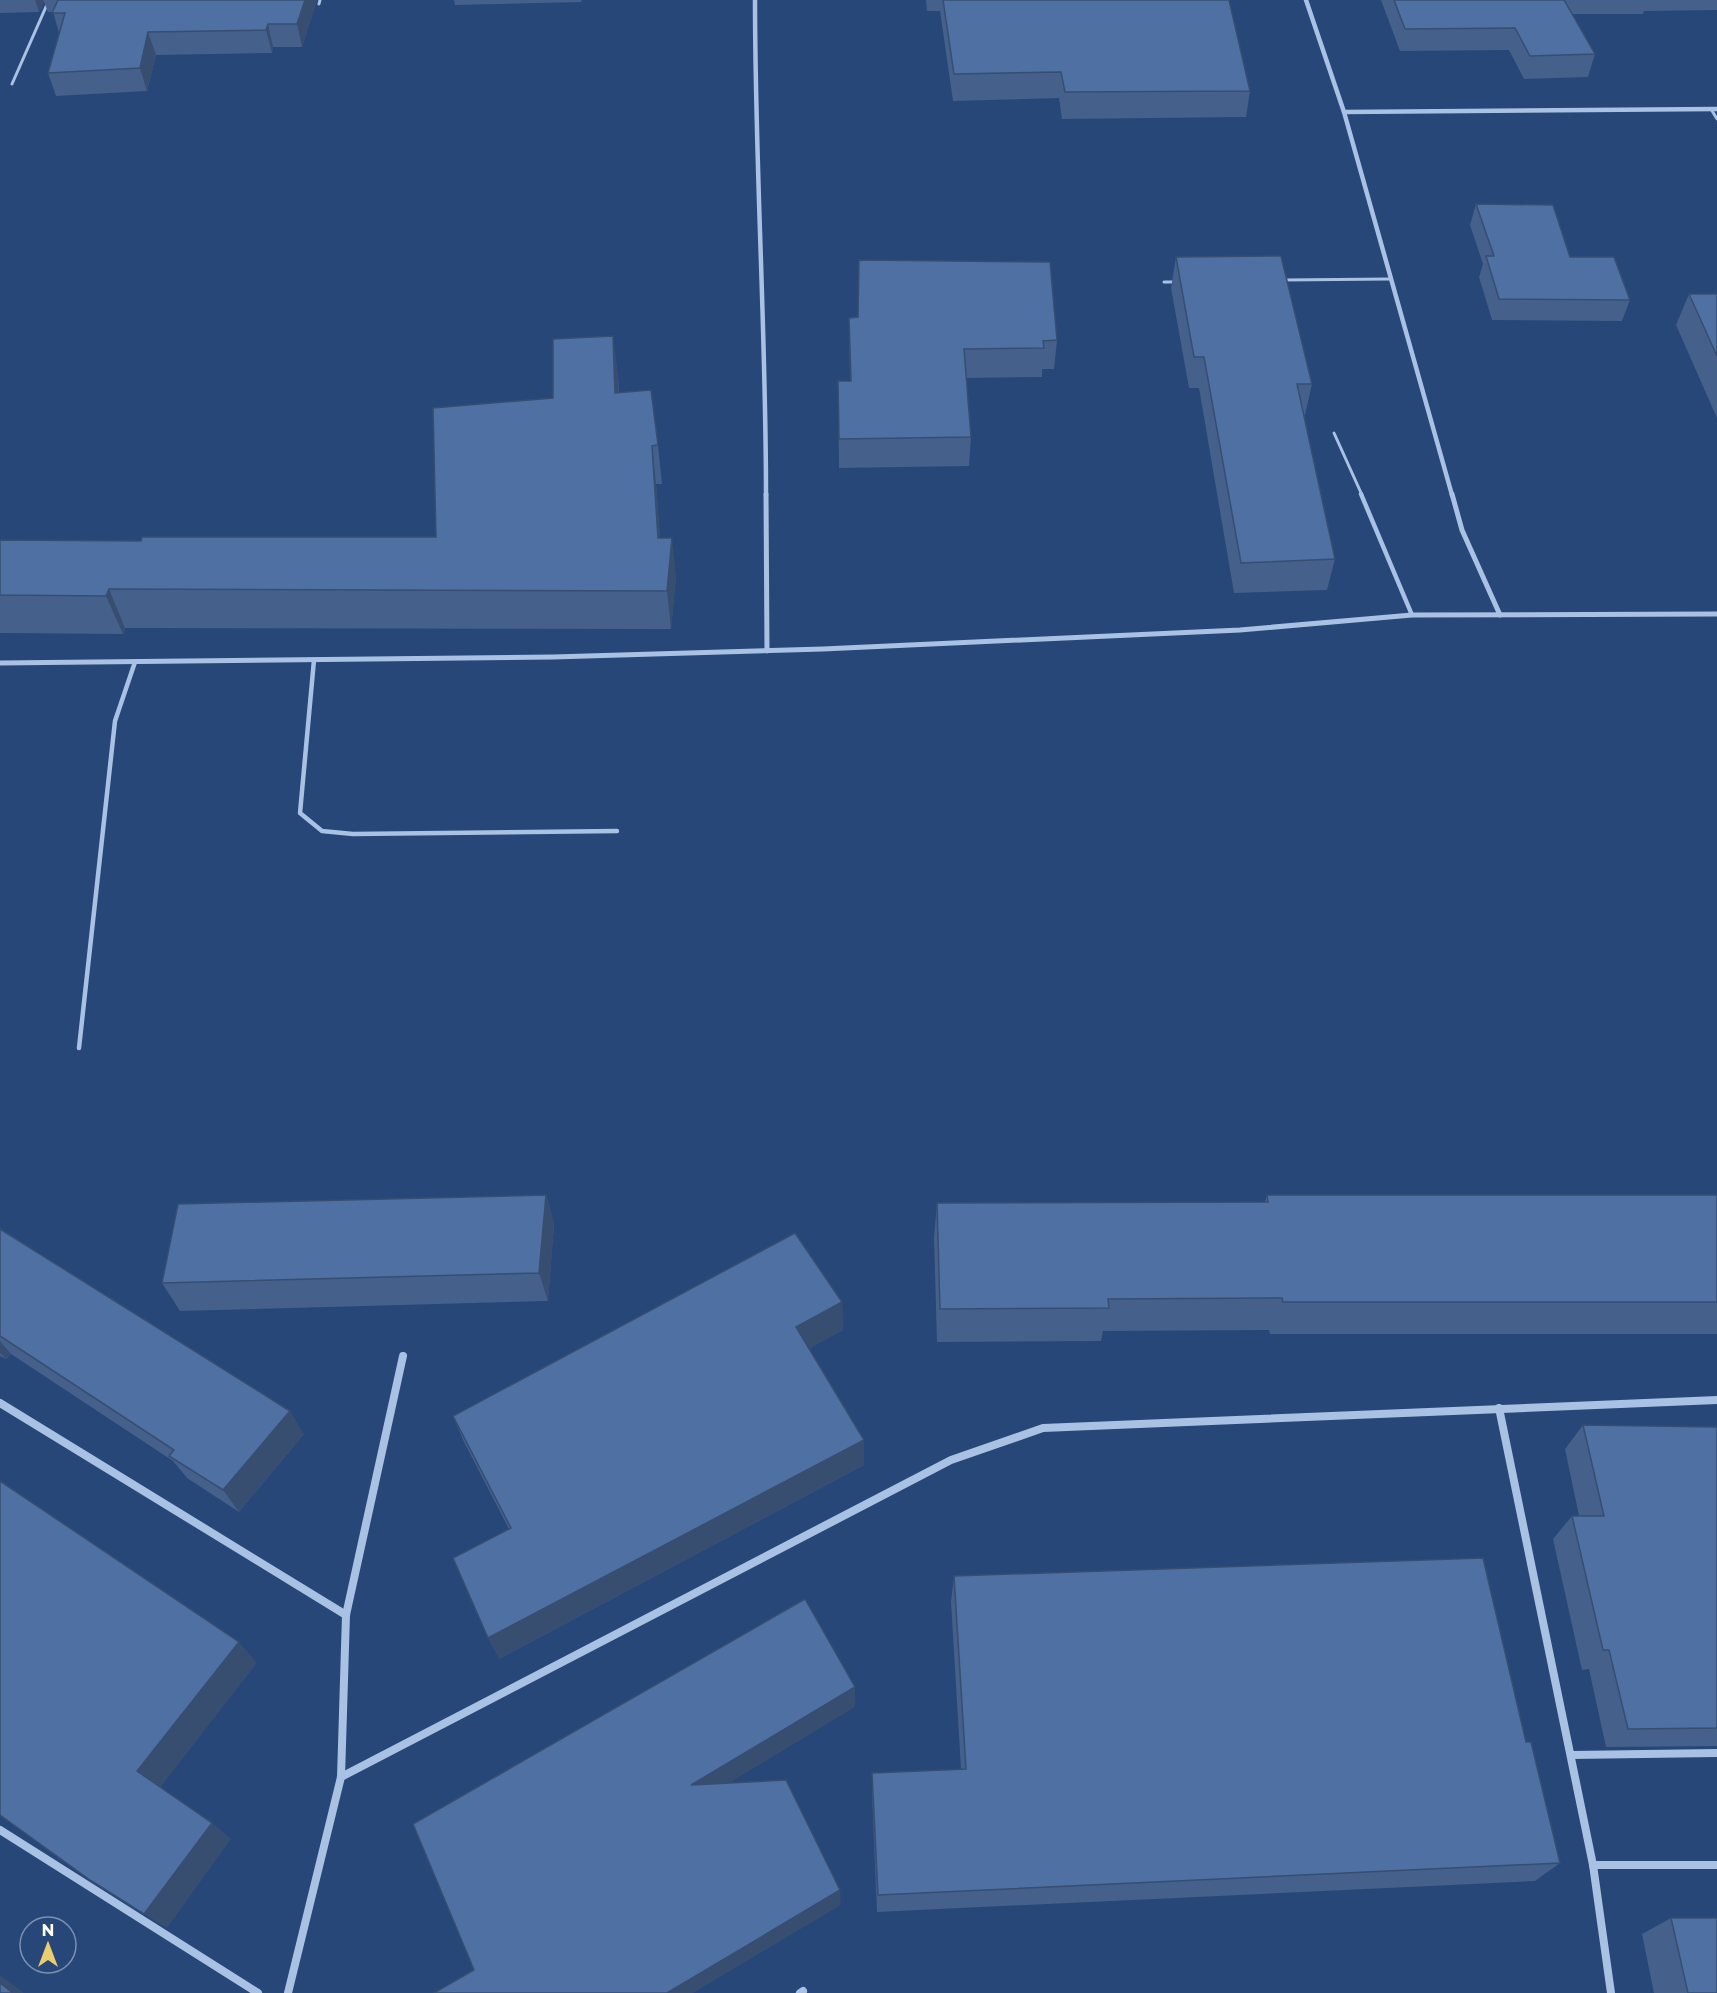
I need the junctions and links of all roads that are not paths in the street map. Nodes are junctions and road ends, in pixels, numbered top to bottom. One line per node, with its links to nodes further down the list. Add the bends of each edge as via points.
1 (49, 0): 4 (lane)
2 (755, 0): 16 (street, via 766,407)
3 (1306, 0): 6 (street)
4 (12, 84)
5 (1714, 109): 6 (street); 7 (lane)
6 (1344, 112): 8 (street)
7 (1717, 119)
8 (1390, 279): 9 (lane); 15 (street, via 1462,530)
9 (1280, 280)
10 (1187, 281): 11 (lane)
11 (1164, 282)
12 (1334, 433): 14 (lane)
13 (1717, 614): 15 (street)
14 (1412, 615): 15 (street); 16 (street, via 1240,630)
15 (1500, 615)
16 (767, 651): 17 (street)
17 (314, 660): 18 (street); 20 (lane, via 300,813 322,831)
18 (135, 662): 19 (street); 21 (lane, via 115,721)
19 (0, 663)
20 (617, 831)
21 (79, 1048)
22 (403, 1356): 26 (street)
23 (1717, 1400): 25 (street)
24 (0, 1403): 26 (street)
25 (1499, 1408): 28 (street); 29 (street, via 1043,1428 951,1460)
26 (346, 1615): 29 (street)
27 (1717, 1753): 28 (street)
28 (1570, 1755): 31 (street)
29 (341, 1777): 34 (street)
30 (0, 1830): 33 (street)
31 (1593, 1865): 32 (street); 35 (street)
32 (1717, 1865)
33 (258, 1993)
34 (288, 1993)
35 (1611, 1993)

